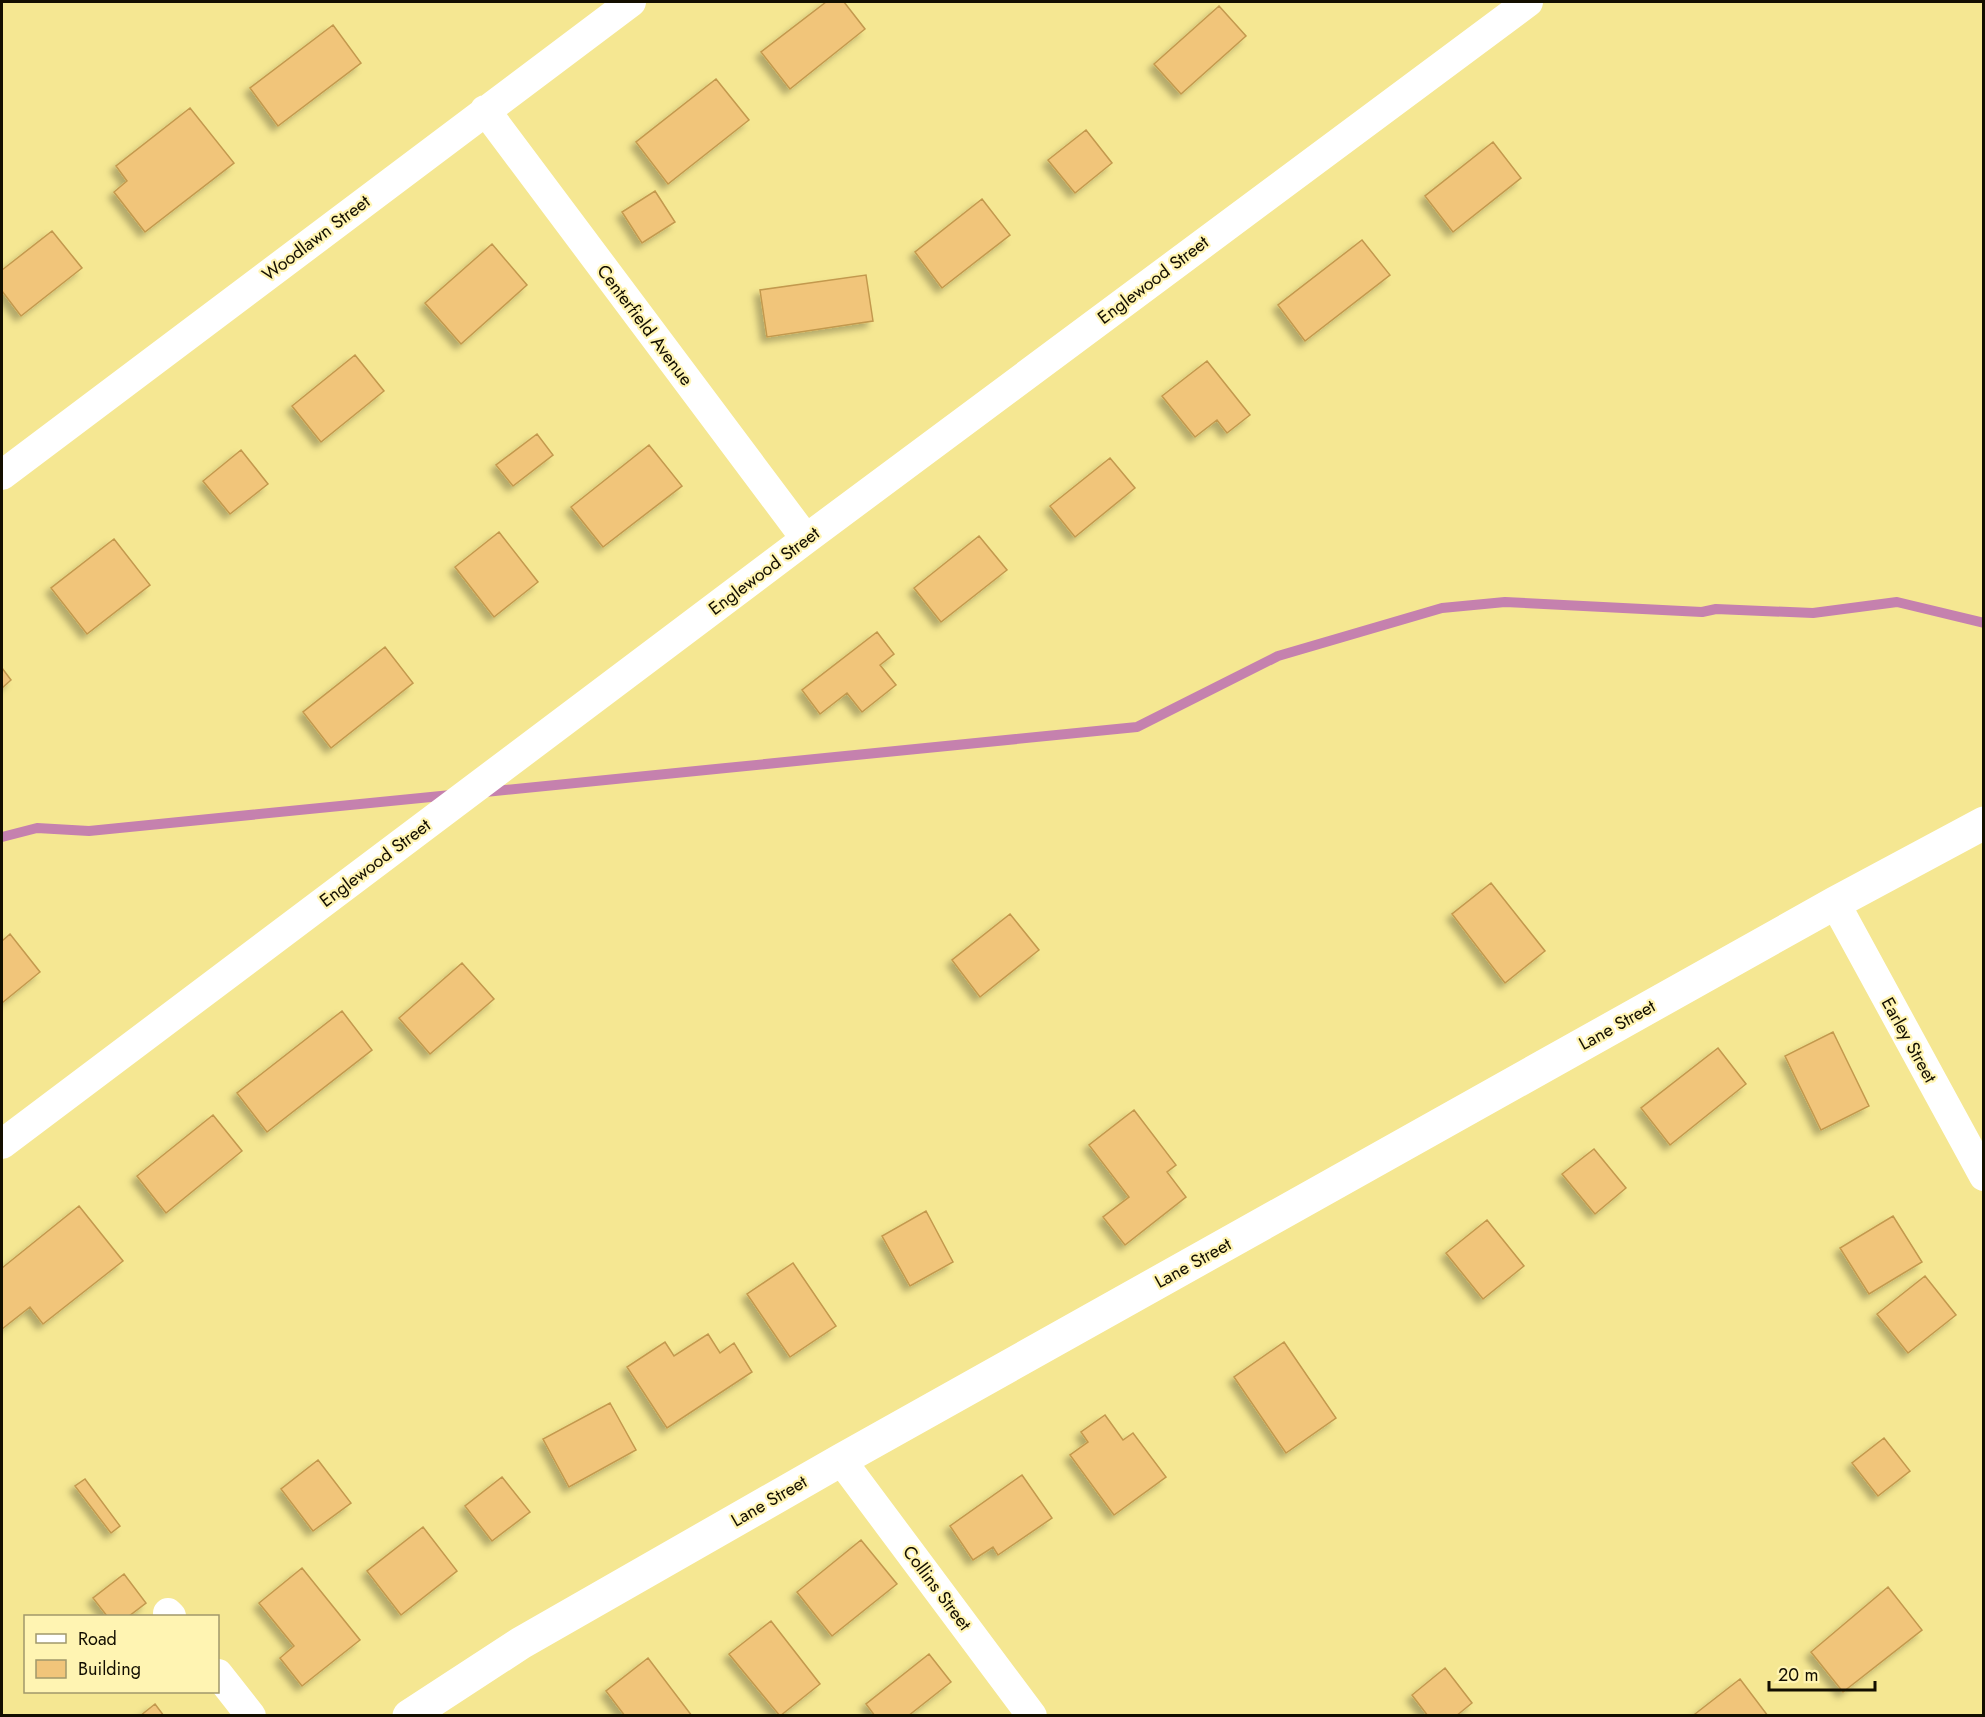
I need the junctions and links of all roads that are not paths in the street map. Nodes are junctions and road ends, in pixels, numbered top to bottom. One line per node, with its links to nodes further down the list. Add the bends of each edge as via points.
1 (631, 2): 3 (street, Woodlawn Street)
2 (1528, 2): 5 (street, Englewood Street)
3 (485, 110): 4 (street, Woodlawn Street); 5 (street, Centerfield Avenue)
4 (2, 475)
5 (806, 539): 8 (street, Englewood Street)
6 (1983, 823): 7 (main road, Lane Street)
7 (1835, 903): 9 (street, Earley Street); 10 (main road, Lane Street)
8 (2, 1144)
9 (1983, 1176)
10 (842, 1460): 13 (main road, Lane Street, via 521,1643); 14 (street, Collins Street)
11 (219, 1675): 12 (street)
12 (251, 1716)
13 (409, 1716)
14 (1032, 1716)

